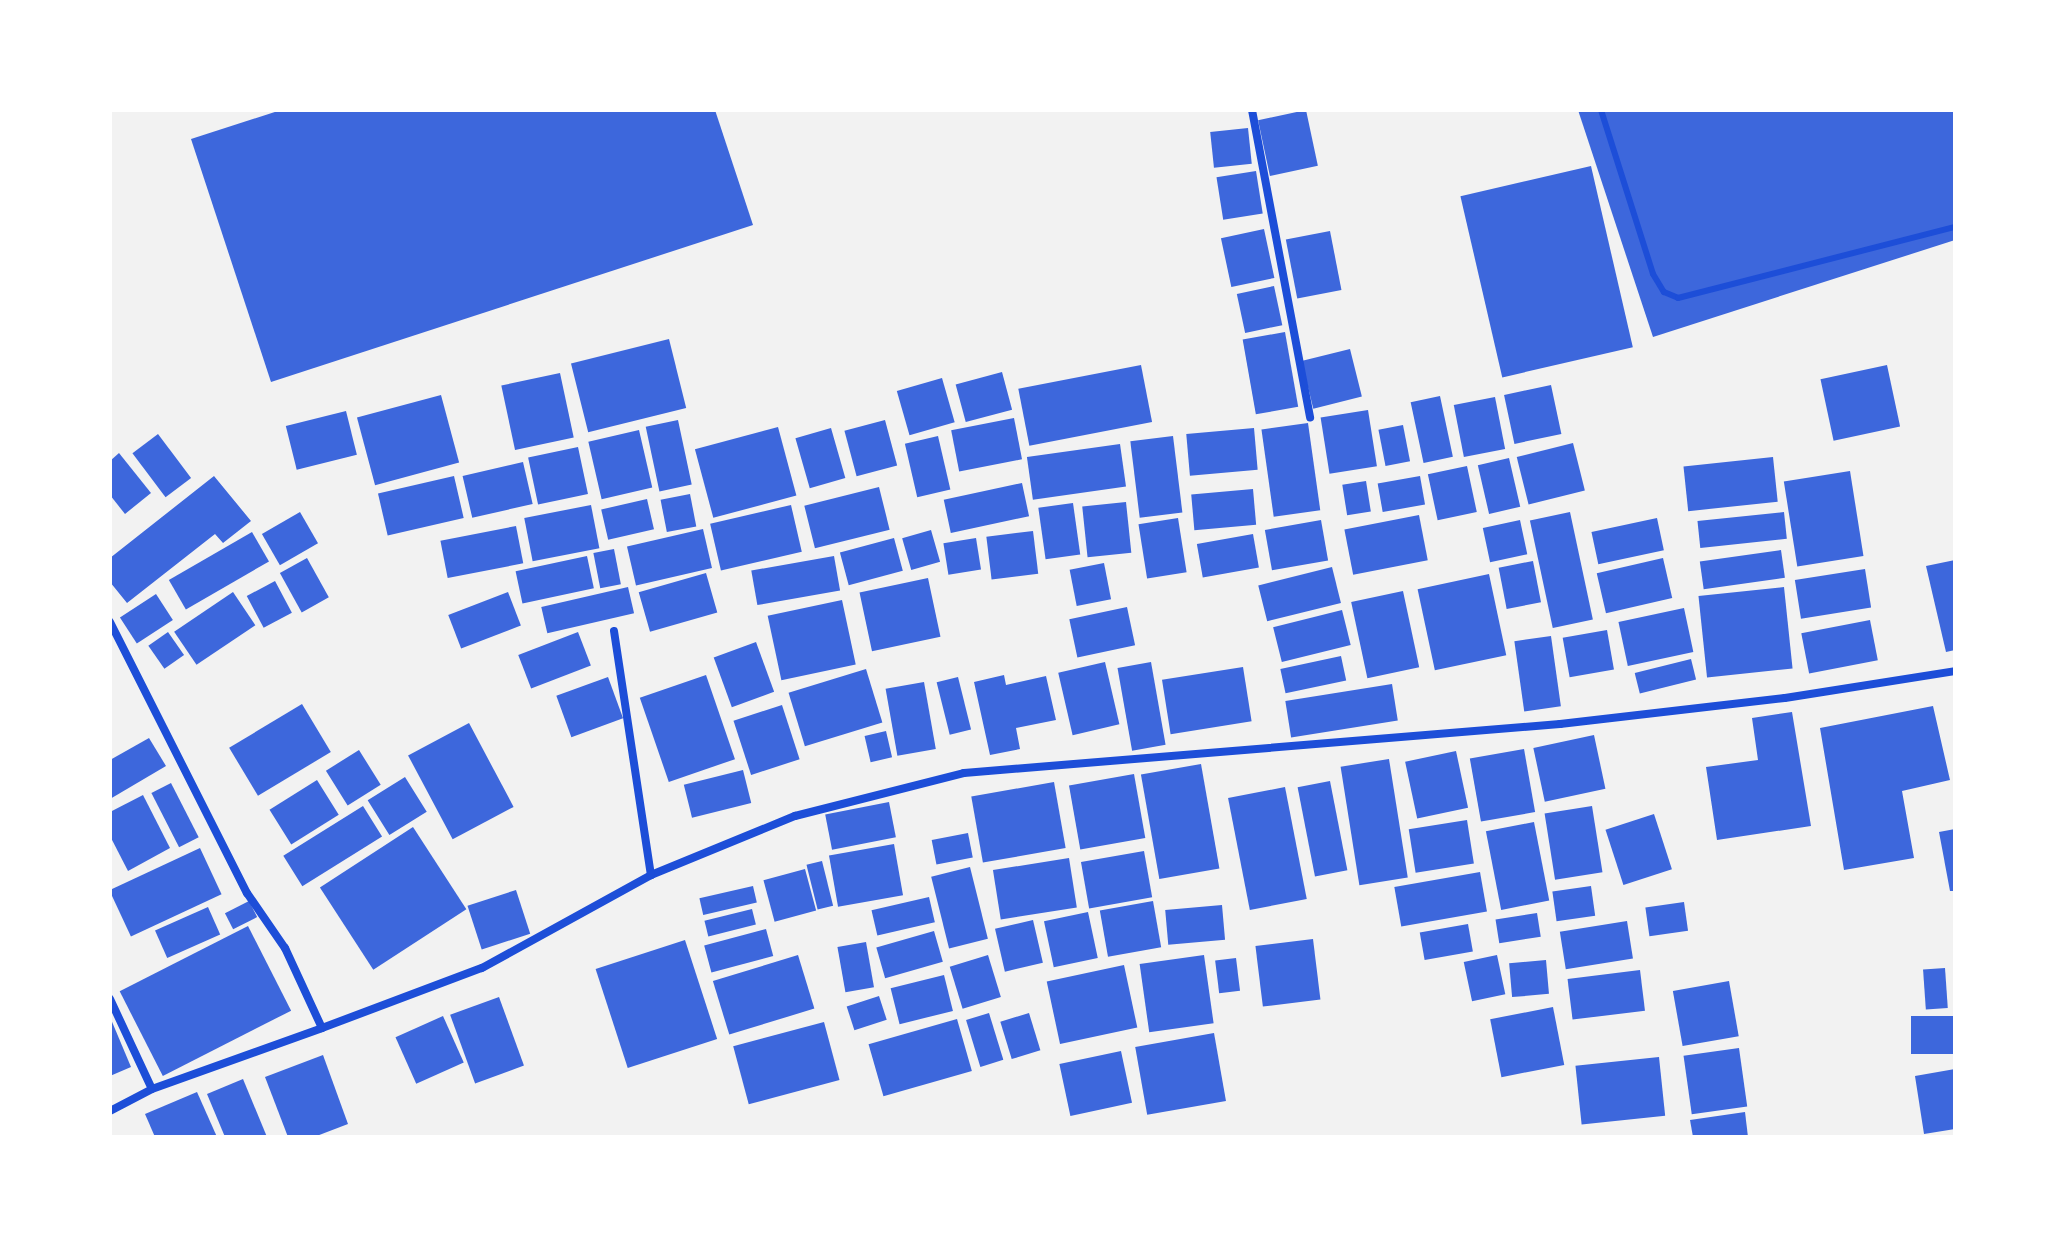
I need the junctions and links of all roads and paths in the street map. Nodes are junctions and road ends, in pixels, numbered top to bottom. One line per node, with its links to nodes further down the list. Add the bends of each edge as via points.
1 (1252, 110): 4 (street)
2 (1601, 110): 3 (lane, via 1653,274 1664,292 1678,298)
3 (1955, 227)
4 (1310, 418)
5 (110, 622): 10 (street, via 247,893 285,948)
6 (614, 631): 8 (street)
7 (1955, 671): 8 (street, via 1785,698 1560,724 964,773 795,816)
8 (651, 875): 10 (street, via 482,968)
9 (110, 999): 11 (street)
10 (322, 1028): 11 (street)
11 (152, 1089): 12 (street)
12 (110, 1111)

